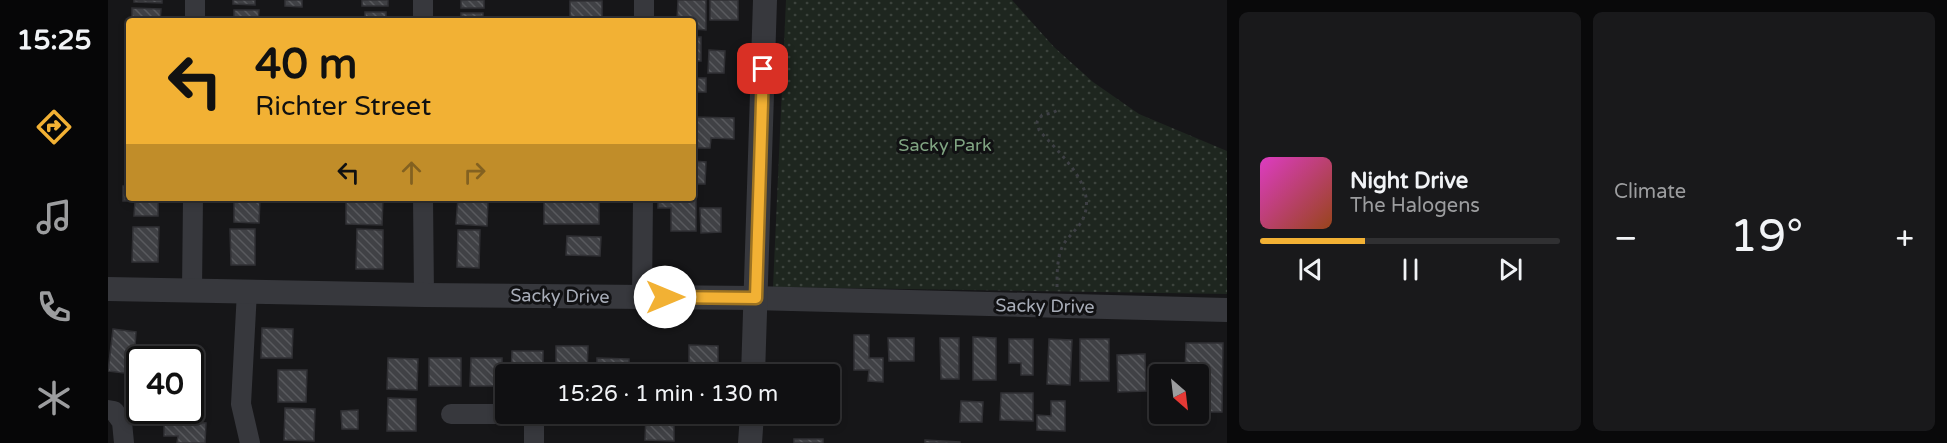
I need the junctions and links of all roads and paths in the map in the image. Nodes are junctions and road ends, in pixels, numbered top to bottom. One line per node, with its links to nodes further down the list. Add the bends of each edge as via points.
1 (195, 0): 5 (street)
2 (423, 0): 6 (street)
3 (644, 0): 7 (street)
4 (765, 0): 17 (street)
5 (195, 18)
6 (423, 18)
7 (644, 18)
8 (1058, 110): 18 (path, via 1042,115 1037,122 1039,130 1080,177 1086,208 1081,223 1060,250)
9 (193, 201): 13 (street)
10 (423, 201): 15 (street)
11 (642, 201): 16 (street)
12 (108, 289): 13 (street, Sacky Drive)
13 (192, 291): 14 (street, Sacky Drive)
14 (248, 291): 15 (street, Sacky Drive); 27 (street, via 241,404)
15 (424, 295): 16 (street, Sacky Drive)
16 (642, 297): 17 (street, Sacky Drive)
17 (756, 298): 18 (street, Sacky Drive); 20 (street)
18 (1056, 306): 19 (street, Sacky Drive)
19 (1227, 309)
20 (753, 364)
21 (108, 410): 26 (street, via 114,411 122,422)
22 (451, 414): 23 (street)
23 (495, 415)
24 (534, 424): 28 (street)
25 (751, 424): 29 (street)
26 (124, 443)
27 (250, 443)
28 (534, 443)
29 (750, 443)

